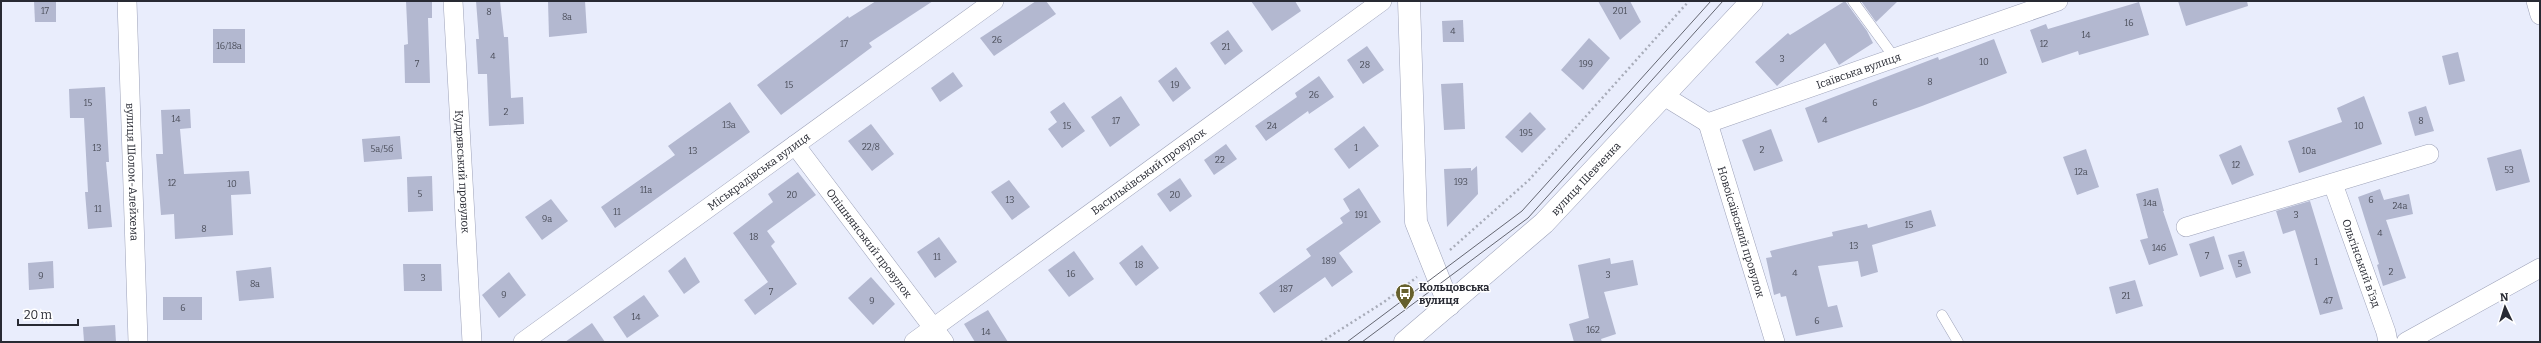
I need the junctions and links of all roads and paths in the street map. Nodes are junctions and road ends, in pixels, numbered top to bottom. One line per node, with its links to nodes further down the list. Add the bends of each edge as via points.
1 (127, 1): 24 (street, вулиця Шолом-Алейхема)
2 (453, 1): 25 (street, Кудрявський провулок)
3 (994, 1): 15 (street, Міськрадівська вулиця)
4 (1382, 1): 23 (street, Васильківський провулок)
5 (1408, 1): 19 (main road, via 1416,222)
6 (1689, 1): 19 (path, via 1529,180)
7 (1752, 1): 13 (main road, вулиця Шевченка)
8 (1853, 1): 12 (lane)
9 (2058, 1): 12 (street, Ісаївська вулиця)
10 (2536, 1): 11 (street)
11 (2540, 15)
12 (1894, 57): 14 (street, Ісаївська вулиця)
13 (1664, 96): 14 (street); 21 (main road, вулиця Шевченка, via 1544,223)
14 (1708, 123): 30 (street, Новоісаївський провулок)
15 (795, 145): 23 (street, Опішнянський провулок); 26 (street, Міськрадівська вулиця)
16 (2429, 154): 17 (street)
17 (2333, 184): 18 (street); 32 (street, Ольгінський в’їзд)
18 (2186, 228)
19 (1433, 265): 21 (main road); 28 (path, via 1384,302)
20 (2540, 268): 33 (street)
21 (1449, 305): 29 (main road, вулиця Шевченка)
22 (1942, 315): 31 (lane)
23 (939, 335): 27 (street, Васильківський провулок)
24 (138, 342)
25 (472, 342)
26 (523, 342)
27 (914, 342)
28 (1321, 342)
29 (1405, 342)
30 (1775, 342)
31 (1958, 342)
32 (2388, 342)
33 (2406, 342)

